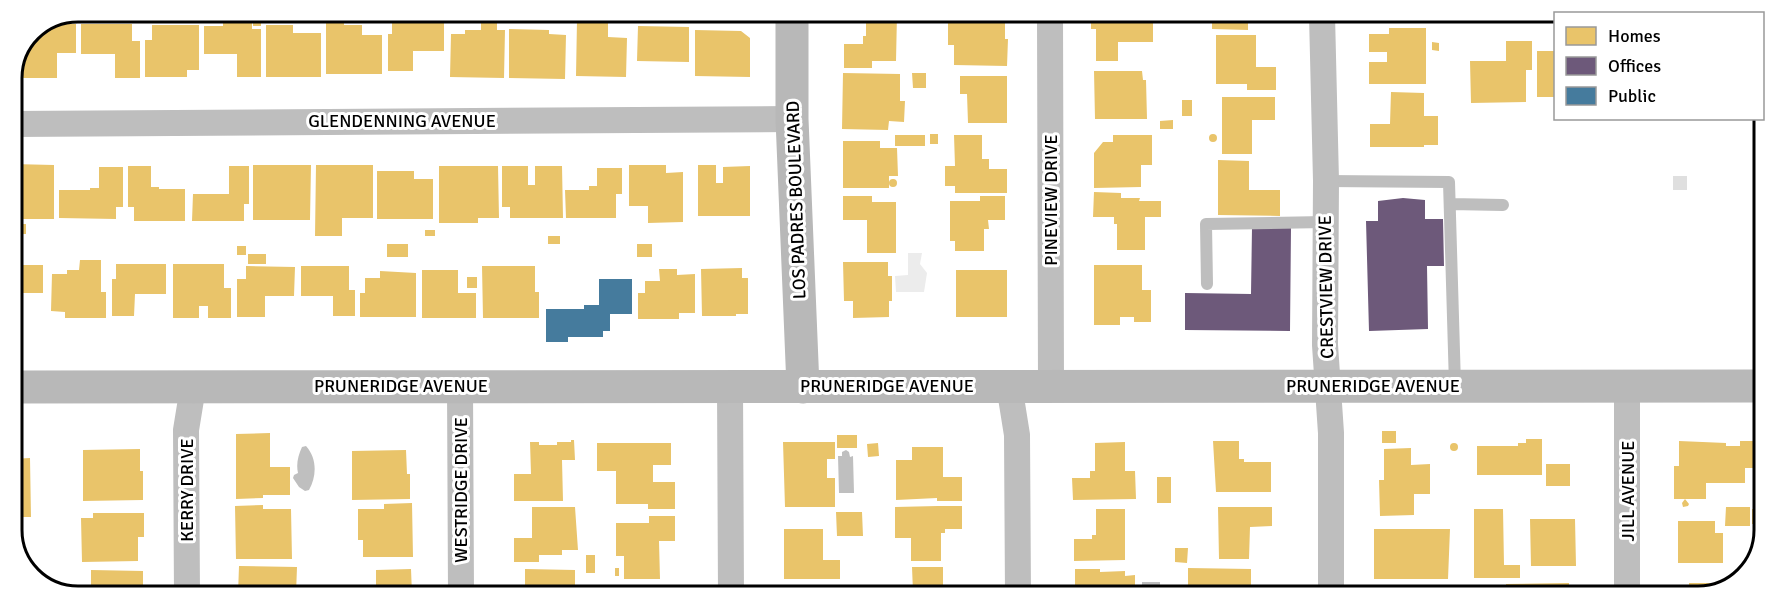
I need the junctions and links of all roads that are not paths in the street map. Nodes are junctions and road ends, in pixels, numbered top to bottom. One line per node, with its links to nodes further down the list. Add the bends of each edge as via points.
1 (792, 22): 4 (main road, LOS PADRES BOULEVARD)
2 (1050, 22): 12 (street, PINEVIEW DRIVE)
3 (1322, 22): 6 (street, CRESTVIEW DRIVE)
4 (792, 118): 5 (street, GLENDENNING AVENUE); 20 (main road, LOS PADRES BOULEVARD)
5 (22, 124)
6 (1326, 181): 7 (lane, via 1449,182); 9 (street, CRESTVIEW DRIVE)
7 (1450, 204): 8 (lane); 21 (lane)
8 (1503, 205)
9 (1324, 222): 10 (lane, via 1206,224); 15 (street, CRESTVIEW DRIVE)
10 (1207, 284)
11 (1009, 385): 12 (main road, PRUNERIDGE AVENUE); 20 (main road, PRUNERIDGE AVENUE); 25 (street, via 1017,435)
12 (1052, 385): 15 (main road, PRUNERIDGE AVENUE)
13 (460, 386): 14 (main road, PRUNERIDGE AVENUE); 19 (main road, PRUNERIDGE AVENUE); 23 (street, WESTRIDGE DRIVE)
14 (730, 386): 20 (main road, PRUNERIDGE AVENUE); 24 (street)
15 (1328, 386): 21 (main road, PRUNERIDGE AVENUE); 26 (street, CRESTVIEW DRIVE)
16 (1627, 386): 17 (main road, PRUNERIDGE AVENUE); 21 (main road, PRUNERIDGE AVENUE); 27 (street, JILL AVENUE)
17 (1754, 386)
18 (23, 387): 19 (main road, PRUNERIDGE AVENUE)
19 (193, 387): 22 (street, KERRY DRIVE, via 186,430)
20 (803, 387)
21 (1455, 387)
22 (187, 586)
23 (461, 586)
24 (731, 586)
25 (1018, 586)
26 (1331, 586)
27 (1627, 586)

